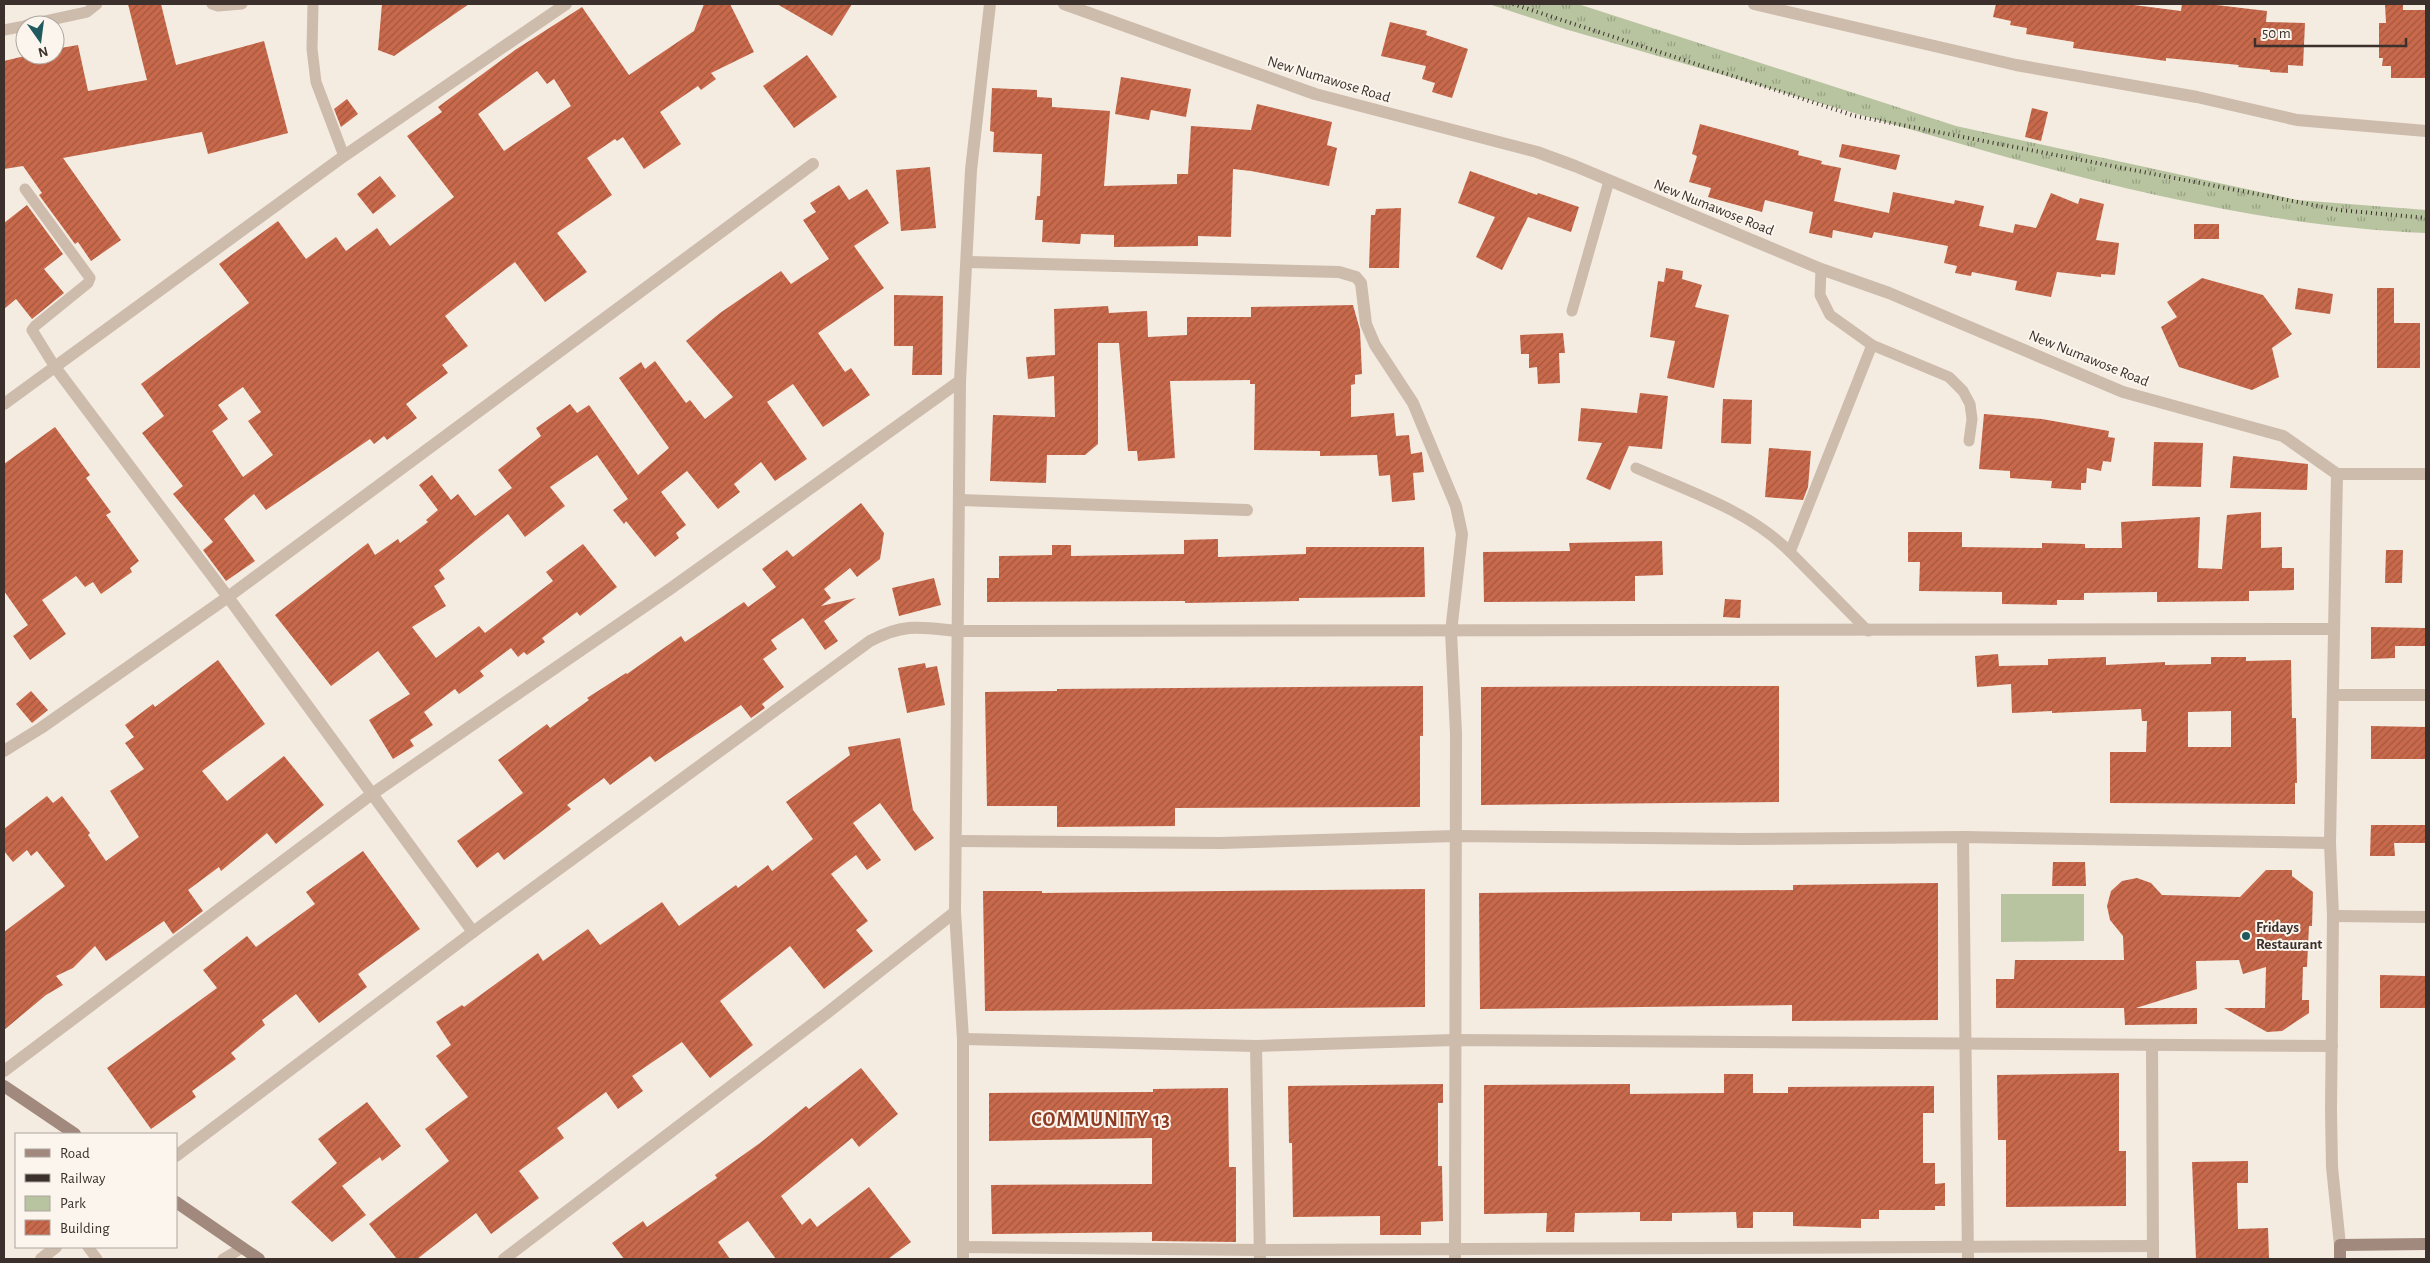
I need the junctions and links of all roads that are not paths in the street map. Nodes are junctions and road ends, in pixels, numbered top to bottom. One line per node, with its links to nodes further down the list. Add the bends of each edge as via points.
1 (97, 4): 9 (lane, via 88,12)
2 (212, 4): 3 (lane)
3 (242, 4)
4 (313, 4): 11 (lane, via 312,49 316,82)
5 (566, 4): 11 (street)
6 (990, 4): 15 (street, via 972,170)
7 (1064, 4): 13 (street, New Numawose Road, via 1315,94 1537,152)
8 (1754, 4): 10 (street, via 2016,65 2197,97 2297,120)
9 (65, 17)
10 (2426, 131)
11 (344, 156): 19 (street)
12 (813, 164): 29 (street)
13 (1609, 182): 16 (street, New Numawose Road); 17 (lane)
14 (25, 189): 19 (lane, via 90,278 32,330)
15 (968, 262): 20 (street); 33 (street, via 1339,272 1356,277 1363,289 1366,324 1375,345 1413,403 1456,506 1462,534)
16 (1821, 269): 18 (lane, via 1820,295 1830,315); 24 (street, New Numawose Road, via 1889,293 2123,392 2283,436)
17 (1572, 311)
18 (1872, 345): 22 (lane, via 1949,377 1970,404); 28 (lane)
19 (55, 367): 21 (street); 29 (street)
20 (960, 380): 26 (street); 37 (street, via 670,588)
21 (4, 404)
22 (1969, 441)
23 (1636, 468): 28 (lane, via 1741,515)
24 (2337, 474): 25 (street); 30 (street)
25 (2426, 474)
26 (960, 500): 27 (street); 32 (street)
27 (1247, 510)
28 (1790, 552): 31 (lane)
29 (228, 597): 36 (street); 37 (street)
30 (2334, 628): 31 (street); 34 (street)
31 (1868, 630): 33 (street)
32 (957, 631): 33 (street); 40 (street); 45 (street, via 914,626 888,632 870,642)
33 (1451, 632): 38 (street, via 1456,733)
34 (2333, 695): 35 (street); 41 (street)
35 (2426, 695)
36 (4, 751)
37 (372, 794): 45 (street); 52 (street)
38 (1455, 836): 39 (street); 40 (street, via 1220,843); 47 (street)
39 (1963, 837): 41 (street); 48 (street)
40 (957, 841): 42 (street)
41 (2330, 843): 43 (street)
42 (955, 912): 46 (street); 71 (street)
43 (2333, 916): 44 (street); 51 (street)
44 (2426, 917)
45 (473, 932): 55 (street)
46 (963, 1039): 50 (street); 65 (street)
47 (1455, 1040): 48 (street); 50 (street); 63 (street)
48 (1966, 1044): 49 (street); 64 (street)
49 (2152, 1045): 51 (street); 62 (street)
50 (1256, 1046): 66 (street)
51 (2332, 1046): 58 (street, via 2332,1167)
52 (4, 1071)
53 (4, 1086): 54 (street)
54 (74, 1133)
55 (178, 1154)
56 (178, 1203): 61 (street)
57 (2426, 1244): 58 (street)
58 (2340, 1246): 72 (street)
59 (55, 1248): 67 (street)
60 (89, 1248): 68 (lane)
61 (242, 1248): 69 (lane); 70 (street)
62 (2153, 1253): 64 (street)
63 (1455, 1254): 64 (street); 66 (street)
64 (1968, 1254)
65 (962, 1255): 66 (street)
66 (1260, 1255)
67 (41, 1259)
68 (97, 1259)
69 (223, 1259)
70 (259, 1259)
71 (504, 1259)
72 (2340, 1259)

